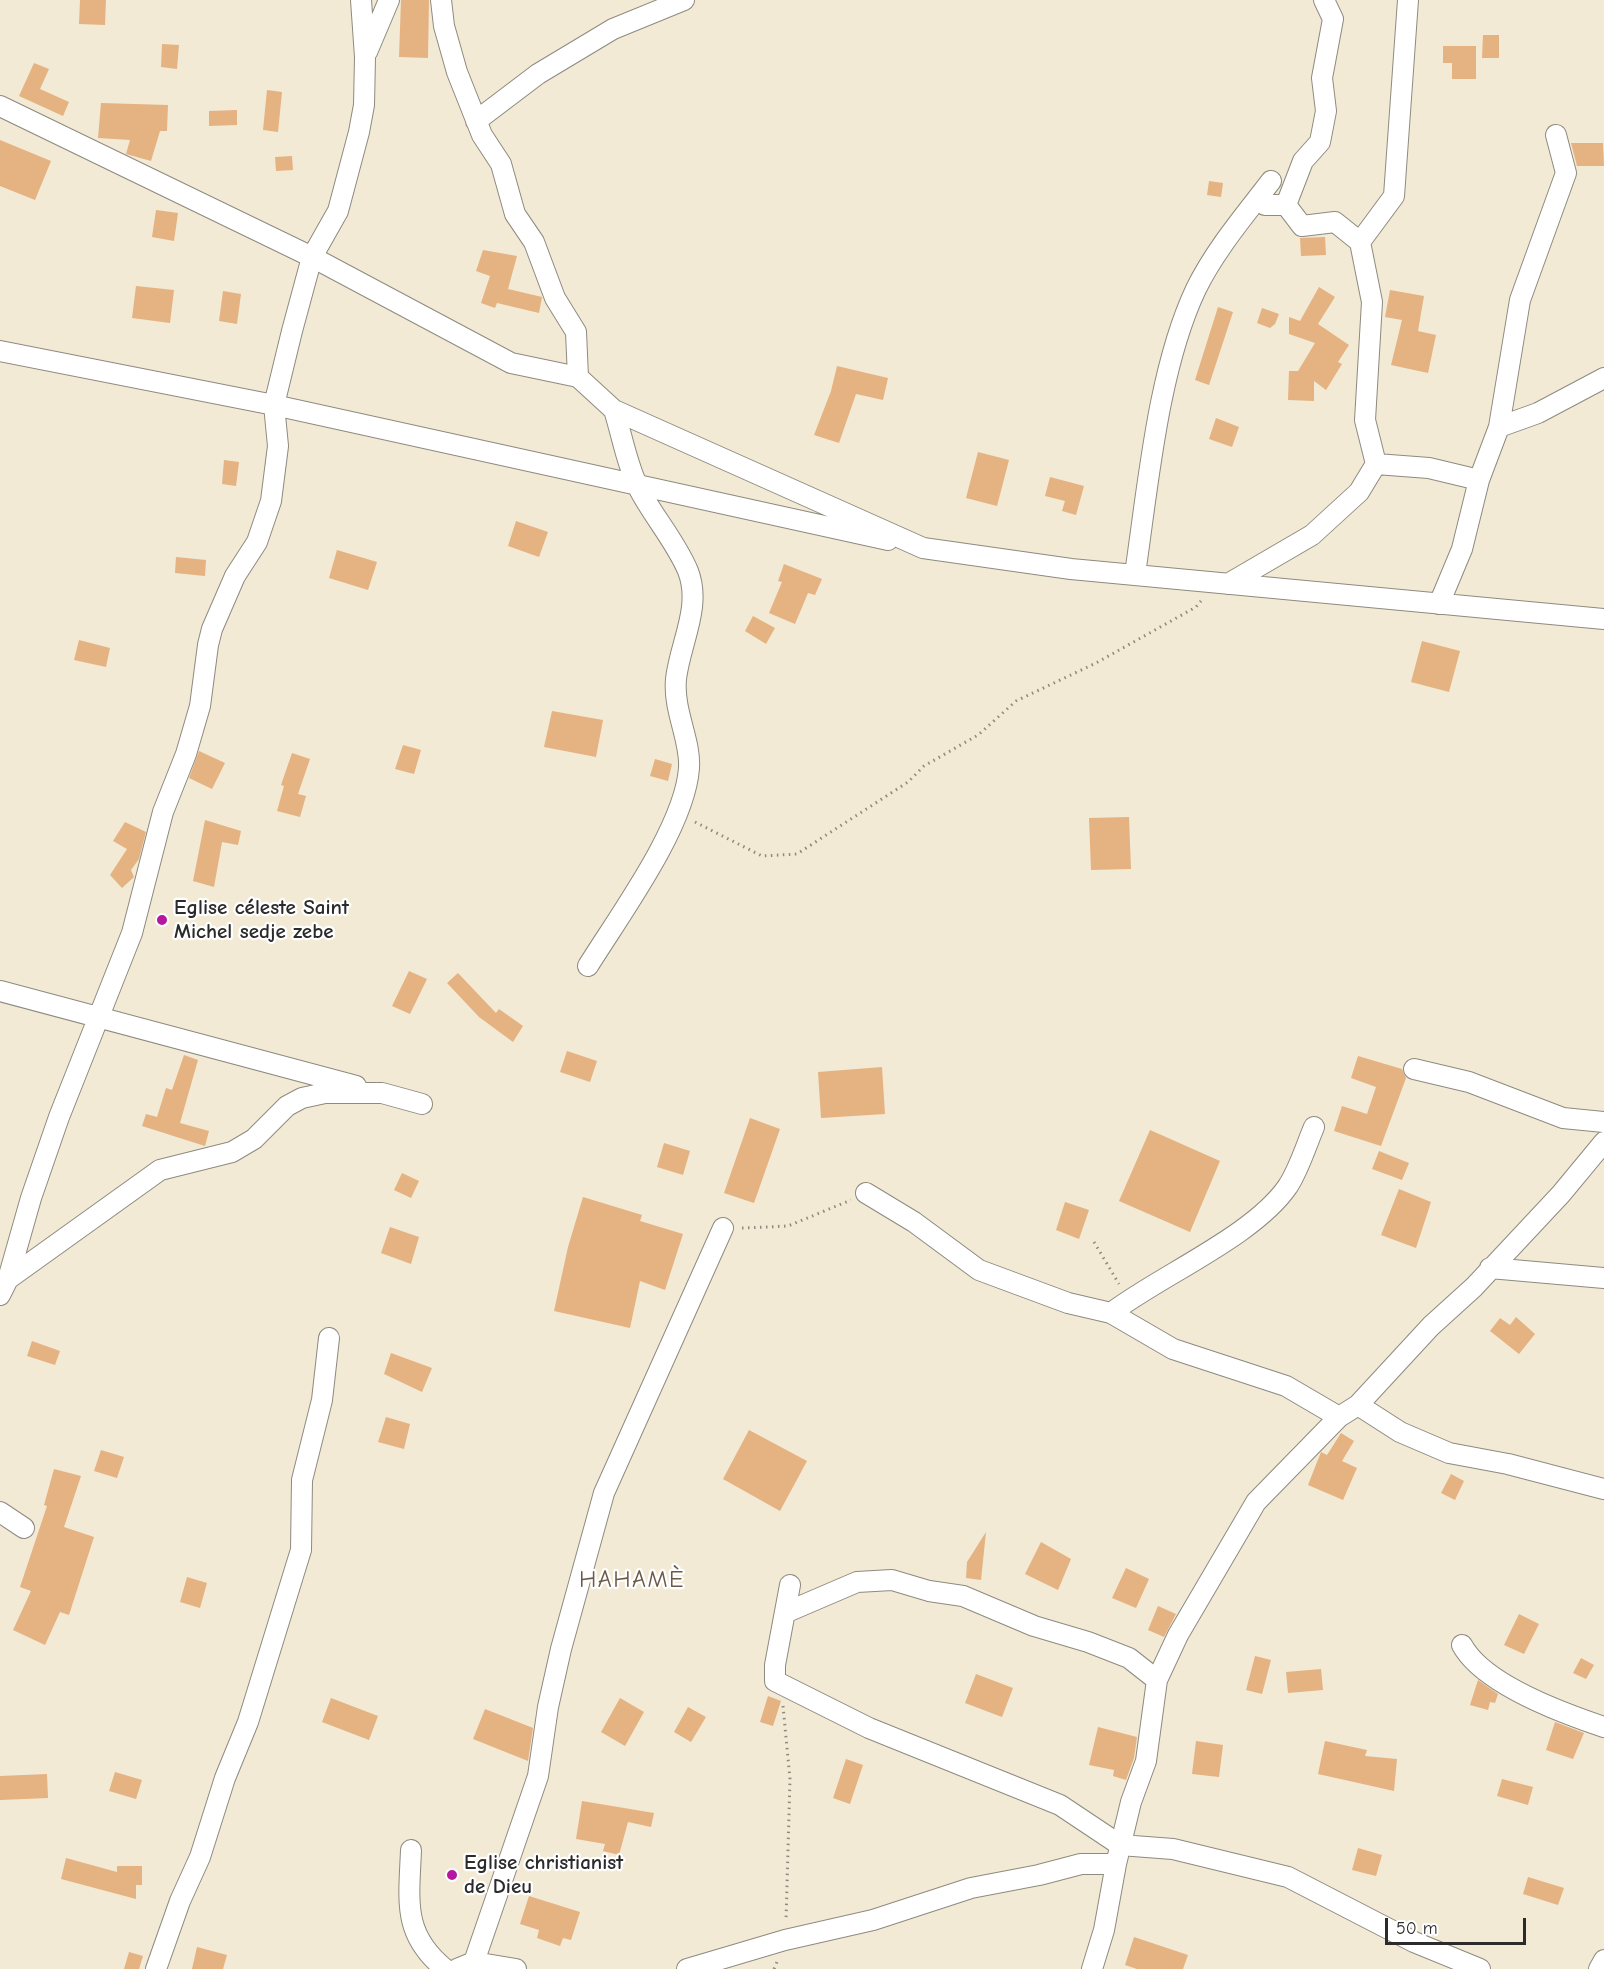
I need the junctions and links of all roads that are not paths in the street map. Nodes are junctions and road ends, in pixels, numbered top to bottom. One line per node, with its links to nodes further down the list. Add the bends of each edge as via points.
1 (361, 0): 7 (street)
2 (389, 0): 7 (street)
3 (441, 0): 9 (street, via 457,72)
4 (684, 0): 9 (street, via 613,29 538,74)
5 (1324, 0): 13 (street, via 1333,19 1322,78 1326,111 1320,142 1304,161)
6 (1408, 0): 14 (street, via 1394,196)
7 (365, 57): 15 (street, via 364,105 352,160 338,211)
8 (0, 106): 15 (street)
9 (477, 121): 17 (street, via 501,164 515,214 534,242 555,298 576,332)
10 (1556, 135): 21 (street, via 1566,173 1520,300)
11 (1271, 181): 26 (street, via 1220,250 1197,288 1178,332 1150,469)
12 (1264, 205): 13 (street)
13 (1286, 205): 14 (street, via 1302,226 1335,222)
14 (1360, 242): 22 (street, via 1372,302 1365,420)
15 (312, 257): 17 (street, via 511,363); 19 (street)
16 (0, 351): 19 (street)
17 (578, 376): 20 (street)
18 (1604, 378): 21 (street, via 1538,413)
19 (274, 405): 24 (street); 32 (street, via 278,446 271,501 257,542 235,576 212,629 200,706 163,812 132,933)
20 (615, 410): 24 (street); 25 (street)
21 (1499, 427): 23 (street)
22 (1376, 464): 23 (street, via 1429,468); 27 (street, via 1359,492 1312,535)
23 (1479, 480): 28 (street, via 1462,549)
24 (637, 486): 25 (street); 30 (street, via 688,572 692,591 688,635 676,678 677,715 687,745 689,769 675,820 626,909)
25 (923, 548): 26 (street, via 1060,568)
26 (1135, 574): 27 (street)
27 (1223, 583): 28 (street)
28 (1439, 604): 29 (street)
29 (1604, 619)
30 (588, 966)
31 (0, 991): 32 (street)
32 (99, 1017): 34 (street); 43 (street, via 48,1147)
33 (1414, 1068): 36 (street, via 1469,1082 1563,1118)
34 (382, 1093): 35 (street); 43 (street, via 325,1093 302,1098 232,1152 160,1170)
35 (422, 1104)
36 (1604, 1122)
37 (1314, 1127): 44 (street, via 1288,1186 1278,1197 1228,1238)
38 (1604, 1142): 41 (street, via 1561,1194)
39 (866, 1193): 44 (street, via 914,1222 979,1270)
40 (723, 1228): 59 (street, via 604,1493 561,1649 538,1776)
41 (1490, 1268): 42 (street); 46 (street)
42 (1604, 1278)
43 (4, 1287)
44 (1111, 1313): 47 (street, via 1173,1349 1286,1386)
45 (330, 1338): 60 (street, via 322,1400 302,1480 301,1550 248,1722)
46 (1358, 1405): 47 (street); 48 (street, via 1400,1432 1449,1453)
47 (1339, 1417): 54 (street, via 1256,1502 1178,1635)
48 (1604, 1489)
49 (0, 1512): 50 (street)
50 (24, 1528)
51 (790, 1585): 52 (street)
52 (786, 1612): 54 (street, via 857,1582 892,1580 963,1596 1034,1626 1088,1642 1129,1658); 57 (street, via 775,1681 869,1728 1060,1805)
53 (1462, 1645): 55 (street, via 1470,1660 1515,1689 1560,1712)
54 (1157, 1680): 57 (street, via 1146,1761)
55 (1604, 1727)
56 (411, 1850): 61 (street, via 409,1913 417,1938)
57 (1118, 1855): 63 (street, via 971,1888 873,1920 785,1940); 64 (street, via 1104,1930); 65 (street, via 1173,1849 1288,1877 1414,1942)
58 (1604, 1960): 66 (street)
59 (466, 1965): 62 (street)
60 (156, 1969)
61 (446, 1969)
62 (516, 1969)
63 (687, 1969)
64 (1092, 1969)
65 (1479, 1969)
66 (1599, 1969)

